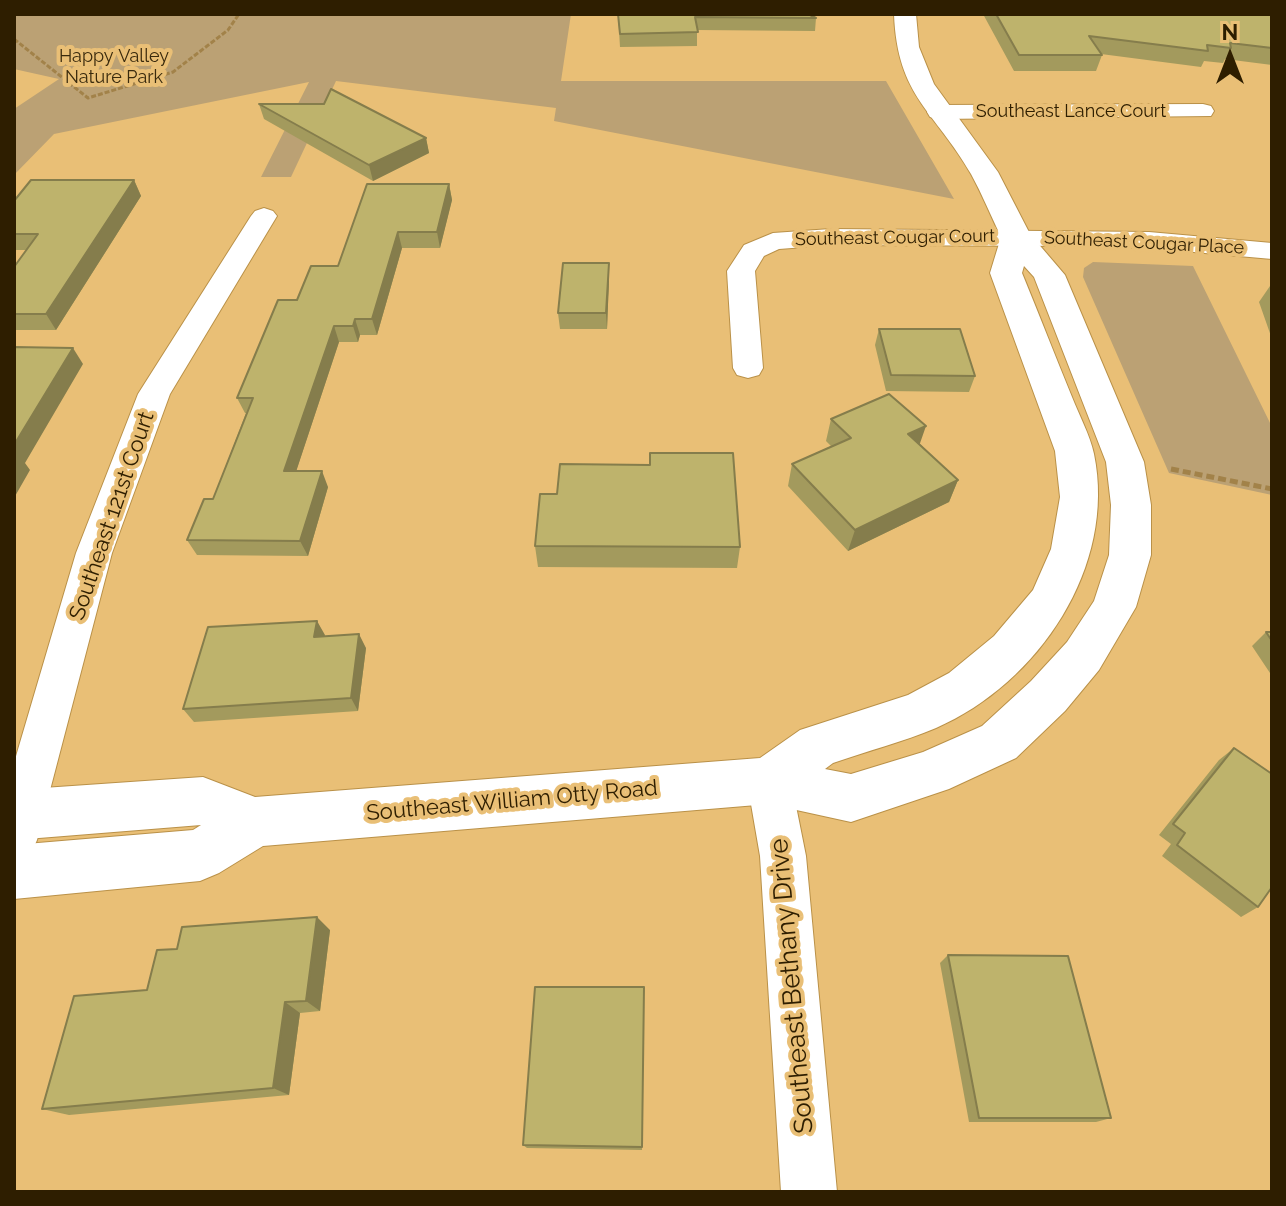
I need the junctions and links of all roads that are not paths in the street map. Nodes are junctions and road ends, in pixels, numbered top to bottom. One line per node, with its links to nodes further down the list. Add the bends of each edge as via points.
1 (905, 14): 3 (street, Southeast William Otty Road, via 913,66)
2 (1203, 111): 3 (street, Southeast Lance Court)
3 (938, 112): 5 (street, Southeast William Otty Road, via 984,172)
4 (264, 216): 10 (street, Southeast 121st Court, via 154,394 94,553)
5 (1016, 237): 6 (street, Southeast Cougar Place, via 1149,240); 7 (street, Southeast Cougar Court, via 773,241 754,251 741,271); 8 (street, via 1006,273 1074,451 1080,497 1072,549 1050,600 1010,650 966,687 921,712 817,746); 8 (street, Southeast William Otty Road, via 1049,275 1125,462 1130,555 1114,607 1083,656 999,742 931,773 851,798)
6 (1272, 251)
7 (748, 368)
8 (769, 781): 9 (street, Southeast William Otty Road); 12 (street, Southeast Bethany Drive, via 783,856)
9 (255, 822): 10 (street, Southeast William Otty Road, via 203,801); 11 (street, Southeast William Otty Road, via 200,855)
10 (17, 823)
11 (14, 872)
12 (809, 1192)

